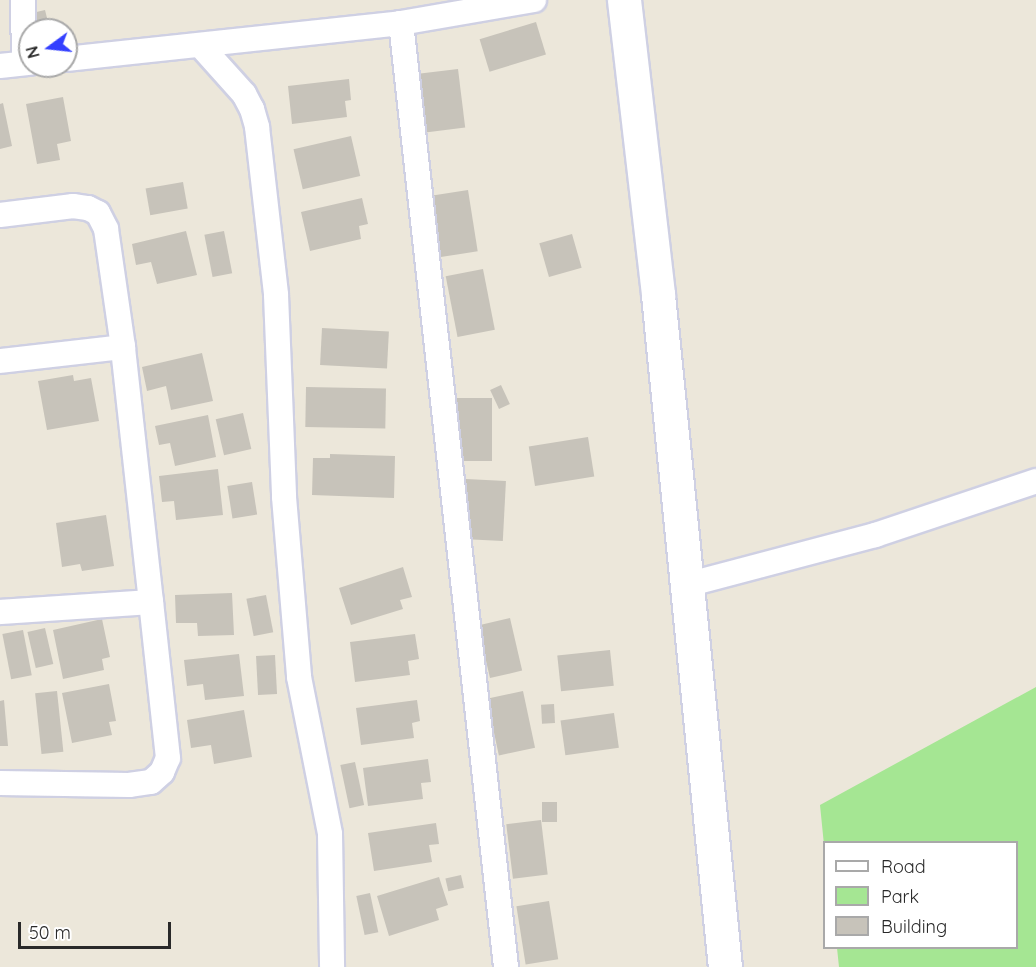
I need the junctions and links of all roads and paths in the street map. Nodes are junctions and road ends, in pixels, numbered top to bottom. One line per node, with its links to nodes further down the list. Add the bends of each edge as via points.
1 (23, 0): 4 (street)
2 (534, 0): 5 (street)
3 (624, 0): 14 (main road)
4 (24, 18)
5 (402, 23): 6 (street); 19 (street)
6 (200, 45): 7 (street); 18 (street, via 244,94 257,127 276,295 284,497 299,677 330,834)
7 (78, 58)
8 (18, 64): 9 (street)
9 (0, 66)
10 (0, 215): 11 (street, via 73,206 99,213 106,229)
11 (123, 347): 12 (street); 15 (street)
12 (0, 361)
13 (1036, 482): 14 (street, via 875,535)
14 (686, 585): 20 (main road)
15 (151, 602): 16 (street); 17 (street, via 168,758 162,772 151,782 129,784)
16 (0, 612)
17 (0, 783)
18 (332, 967)
19 (506, 967)
20 (725, 967)

